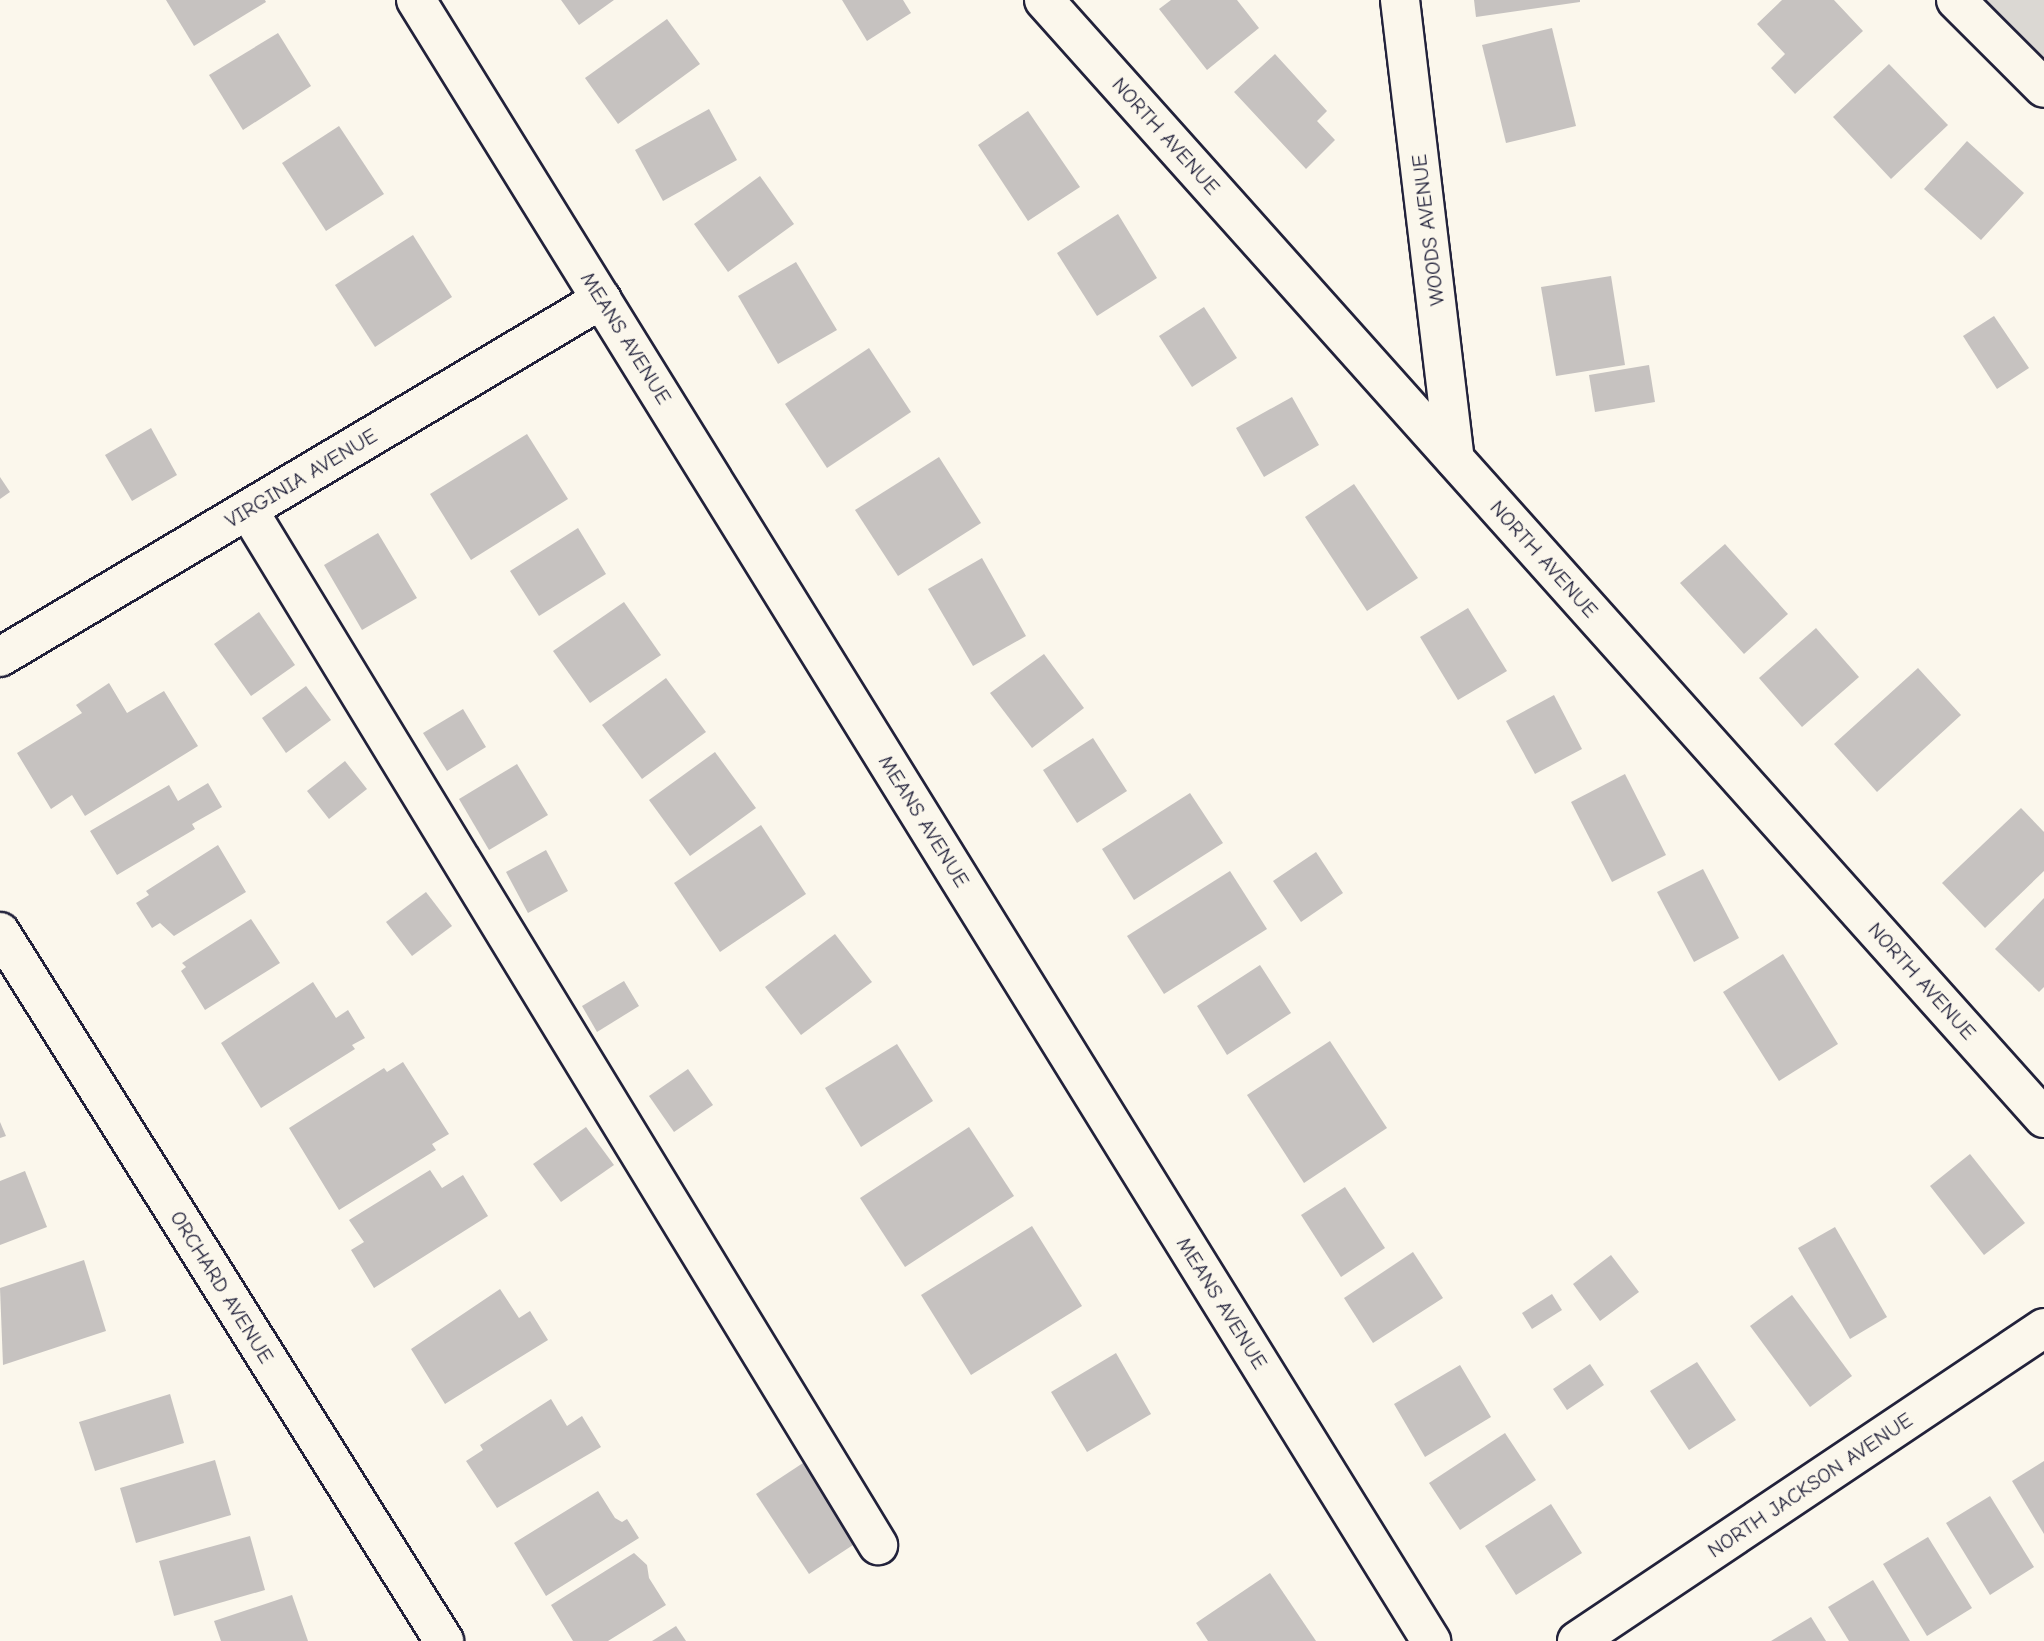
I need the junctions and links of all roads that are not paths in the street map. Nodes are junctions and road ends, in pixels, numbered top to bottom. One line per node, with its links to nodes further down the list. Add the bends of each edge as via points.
1 (416, 0): 6 (street, MEANS AVENUE)
2 (1044, 0): 7 (street, NORTH AVENUE)
3 (1400, 0): 7 (street, WOODS AVENUE)
4 (1956, 0): 5 (street)
5 (2044, 88)
6 (602, 299): 8 (street, VIRGINIA AVENUE); 15 (street, MEANS AVENUE)
7 (1455, 459): 11 (street, NORTH AVENUE)
8 (248, 510): 9 (street, VIRGINIA AVENUE); 13 (street)
9 (0, 657)
10 (0, 932): 14 (street, ORCHARD AVENUE)
11 (2044, 1118)
12 (2044, 1328): 16 (street, NORTH JACKSON AVENUE)
13 (878, 1545)
14 (444, 1641)
15 (1431, 1641)
16 (1577, 1641)

